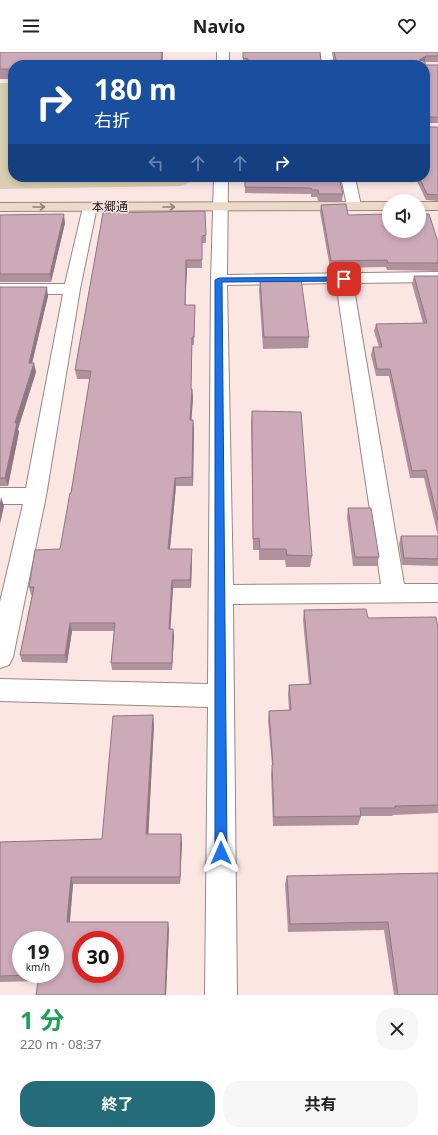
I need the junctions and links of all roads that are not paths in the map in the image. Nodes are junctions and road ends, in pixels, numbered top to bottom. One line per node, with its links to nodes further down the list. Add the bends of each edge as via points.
1 (221, 182): 3 (street)
2 (349, 182): 4 (street)
3 (219, 206): 4 (street, 本郷通); 9 (street, 本郷通, one-way to 3); 12 (street)
4 (354, 206): 5 (street, 本郷通)
5 (382, 206)
6 (426, 206): 7 (street)
7 (438, 206)
8 (0, 207): 9 (street, 本郷通, one-way to 9)
9 (90, 207): 14 (street)
10 (438, 277): 11 (street)
11 (344, 279): 12 (street); 18 (street)
12 (219, 280): 19 (street)
13 (0, 289): 14 (street)
14 (72, 289): 16 (street)
15 (0, 496): 16 (street)
16 (35, 496): 20 (street)
17 (438, 593): 18 (street)
18 (394, 594): 19 (street)
19 (221, 595): 22 (street)
20 (0, 657)
21 (0, 690): 22 (street)
22 (221, 696): 23 (street)
23 (221, 995)

